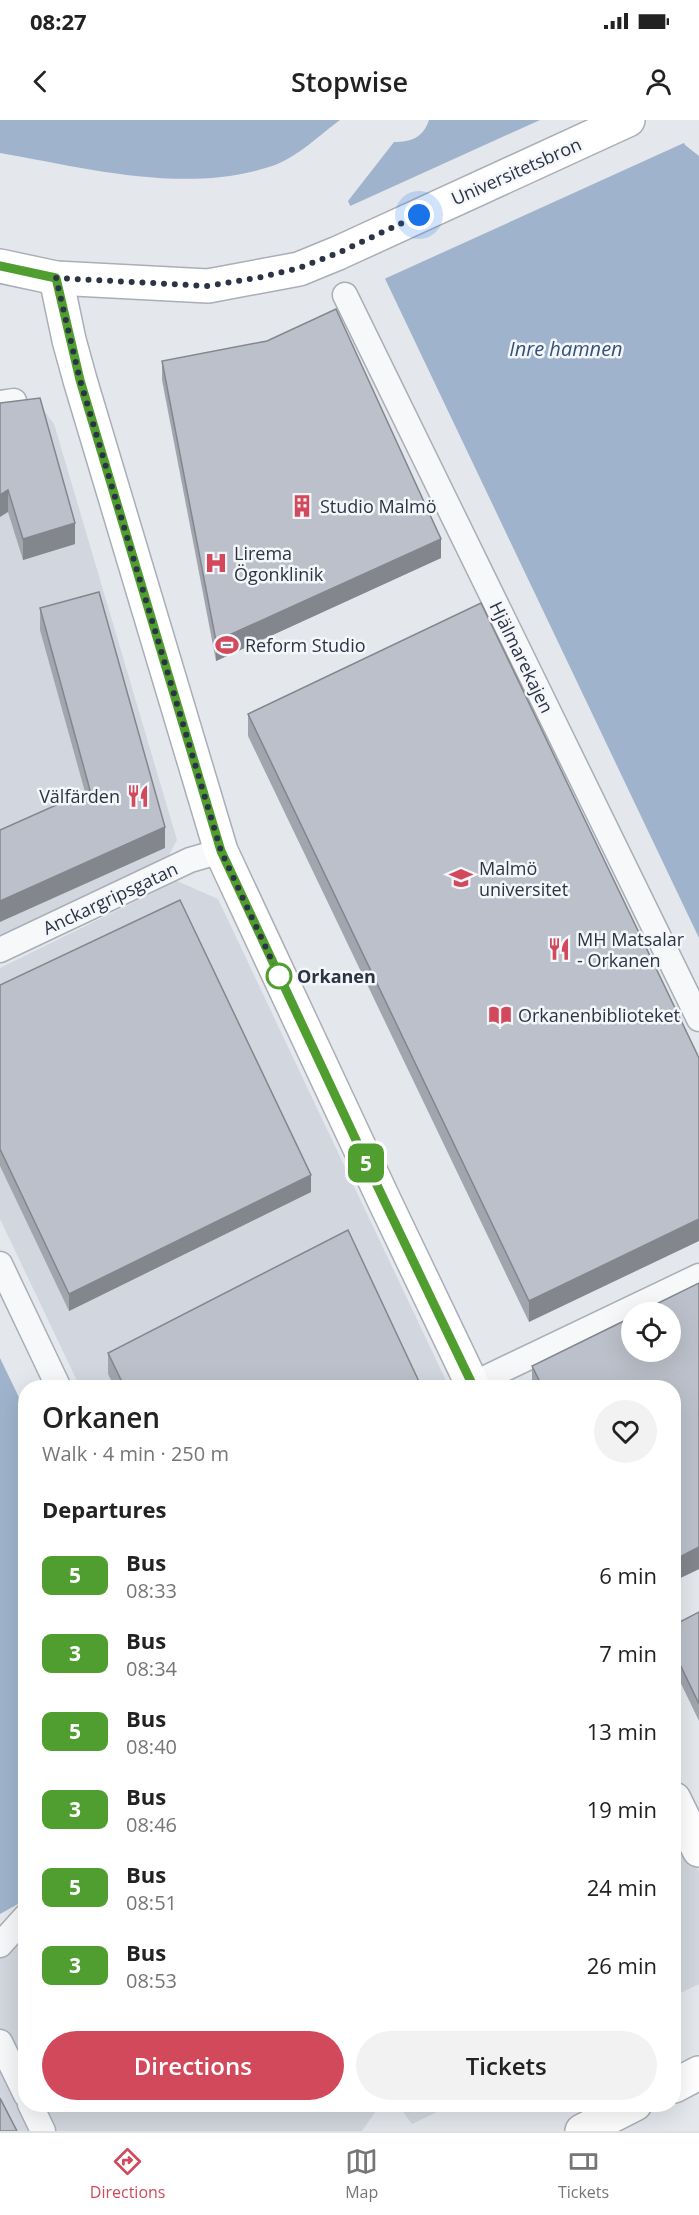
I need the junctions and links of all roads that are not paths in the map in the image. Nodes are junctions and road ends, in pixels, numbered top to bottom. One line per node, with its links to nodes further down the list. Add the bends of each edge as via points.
1 (628, 120): 3 (street, Universitetsbron, via 299,268 208,286)
2 (0, 266): 3 (street, Universitetsbron)
3 (56, 278): 5 (street, via 80,380)
4 (345, 295): 7 (street, Hjälmarekajen)
5 (221, 851): 6 (street, Anckargripsgatan, via 190,860); 11 (street)
6 (0, 950)
7 (699, 1018)
8 (0, 1264): 10 (street)
9 (699, 1276): 12 (street)
10 (55, 1380)
11 (471, 1380)
12 (486, 1380)
13 (681, 1813): 14 (street)
14 (699, 1850)
15 (18, 1925): 16 (street)
16 (0, 1945)
17 (0, 2042): 19 (street)
18 (699, 2073): 20 (street)
19 (18, 2079)
20 (681, 2082)
21 (34, 2112): 23 (street)
22 (619, 2112): 24 (street)
23 (43, 2131)
24 (582, 2131)

